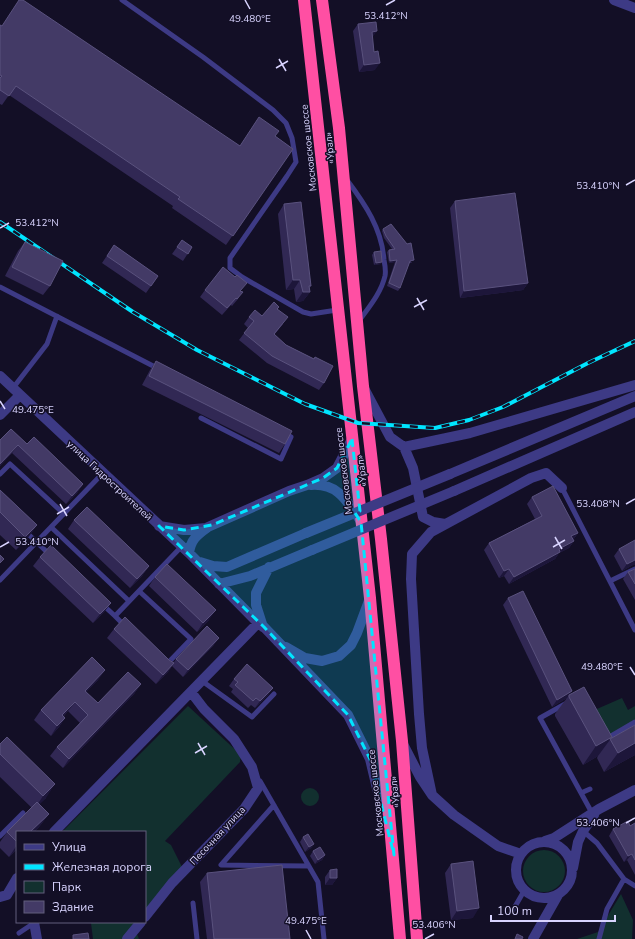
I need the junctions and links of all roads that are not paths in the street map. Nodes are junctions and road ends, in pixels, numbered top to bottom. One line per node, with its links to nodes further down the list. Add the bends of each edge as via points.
1 (122, 0): 8 (lane, via 203,57 273,110 286,124 292,138 296,162 230,258 230,268 303,312 311,314)
2 (304, 0): 8 (highway, Московское шоссе)
3 (322, 0): 6 (highway, «Урал»)
4 (614, 0): 5 (street)
5 (635, 8)
6 (343, 175): 10 (highway, «Урал»); 10 (lane, via 362,199 374,220 384,251 385,274 376,298)
7 (0, 287): 9 (lane)
8 (337, 310): 22 (highway, Московское шоссе)
9 (58, 316): 11 (lane); 15 (lane, via 48,344)
10 (357, 323): 14 (highway, «Урал»)
11 (164, 371)
12 (0, 376): 15 (street, улица Гидростроителей)
13 (635, 385): 23 (street, via 470,433)
14 (363, 386): 23 (street, via 390,437); 60 (highway, «Урал»)
15 (13, 388): 16 (street, улица Гидростроителей)
16 (20, 395): 19 (street); 24 (street, улица Гидростроителей)
17 (635, 396): 37 (street, bridge, via 227,567 213,566)
18 (635, 412): 39 (street, bridge, via 454,491)
19 (0, 415)
20 (201, 418): 21 (lane, via 281,459 291,437)
21 (277, 430)
22 (352, 439): 26 (street, via 336,468 323,478); 29 (highway, Московское шоссе)
23 (404, 447): 30 (street, via 413,468 424,517)
24 (103, 473): 28 (lane); 32 (street, улица Гидростроителей)
25 (0, 474): 28 (lane, via 10,464)
26 (307, 485): 29 (street, via 321,484 333,488 345,498); 33 (street)
27 (562, 488): 30 (street, via 546,473 531,478); 42 (lane)
28 (64, 514): 34 (lane)
29 (361, 522): 45 (highway, Московское шоссе)
30 (445, 524): 65 (street, via 431,532 412,554 410,579 419,721)
31 (21, 526): 35 (lane)
32 (159, 526): 33 (street, via 184,530); 36 (street, улица Гидростроителей)
33 (208, 527): 37 (street, via 190,544)
34 (51, 528): 35 (lane); 47 (lane)
35 (37, 542): 38 (lane); 41 (lane)
36 (182, 546): 37 (street, улица Гидростроителей); 44 (lane)
37 (192, 557): 43 (street, улица Гидростроителей)
38 (53, 558)
39 (269, 567): 43 (street, via 250,576); 49 (street, via 256,593)
40 (635, 569): 42 (lane)
41 (0, 580)
42 (610, 581): 50 (lane)
43 (219, 584): 49 (street, улица Гидростроителей)
44 (139, 591): 47 (lane); 53 (lane, via 191,639 165,666)
45 (370, 598): 52 (street, via 351,645 339,656 322,661 305,658); 74 (highway, Московское шоссе)
46 (98, 600): 48 (lane)
47 (129, 601): 48 (lane)
48 (115, 616): 51 (lane)
49 (261, 625): 52 (street, улица Гидростроителей); 54 (street)
50 (635, 630)
51 (132, 633)
52 (275, 640): 74 (street, улица Гидростроителей, via 348,716 370,759)
53 (160, 660)
54 (202, 681): 55 (street); 56 (lane, via 252,717)
55 (191, 692): 61 (street, Песочная улица, via 234,739); 69 (street)
56 (274, 694)
57 (572, 701): 64 (lane, via 540,718)
58 (635, 722): 59 (lane, via 604,741)
59 (600, 735)
60 (402, 741): 65 (street); 96 (highway, «Урал»)
61 (252, 768): 66 (lane); 87 (street, Песочная улица, via 258,788 244,809 172,884)
62 (590, 789): 64 (lane)
63 (635, 790): 67 (street)
64 (581, 793): 67 (lane)
65 (432, 795): 73 (street, via 454,815 498,846)
66 (274, 805): 75 (lane, via 221,865); 76 (lane)
67 (596, 811): 70 (street); 72 (street, via 554,838)
68 (23, 813): 71 (lane)
69 (55, 831)
70 (583, 831): 78 (lane, via 597,843); 80 (street, via 578,842)
71 (0, 836)
72 (542, 842): 73 (street, via 533,844); 80 (street, via 553,843 562,848 570,858 573,870)
73 (521, 854): 82 (street, via 516,862 515,872)
74 (394, 855): 95 (highway, Московское шоссе)
75 (282, 866): 76 (lane); 77 (lane)
76 (308, 866): 94 (lane, via 318,882)
77 (282, 873)
78 (624, 879): 81 (lane); 98 (lane, via 607,909)
79 (16, 880): 84 (street, via 7,895)
80 (571, 880): 83 (street, via 566,889)
81 (635, 886)
82 (524, 891): 83 (street, via 537,898); 86 (lane)
83 (558, 895): 97 (street)
84 (0, 897)
85 (193, 904): 93 (lane)
86 (513, 910)
87 (146, 916)
88 (34, 923): 90 (lane); 91 (street)
89 (140, 923): 92 (street)
90 (19, 933)
91 (37, 939)
92 (128, 939)
93 (197, 939)
94 (324, 939)
95 (400, 939)
96 (417, 939)
97 (533, 939)
98 (600, 939)

